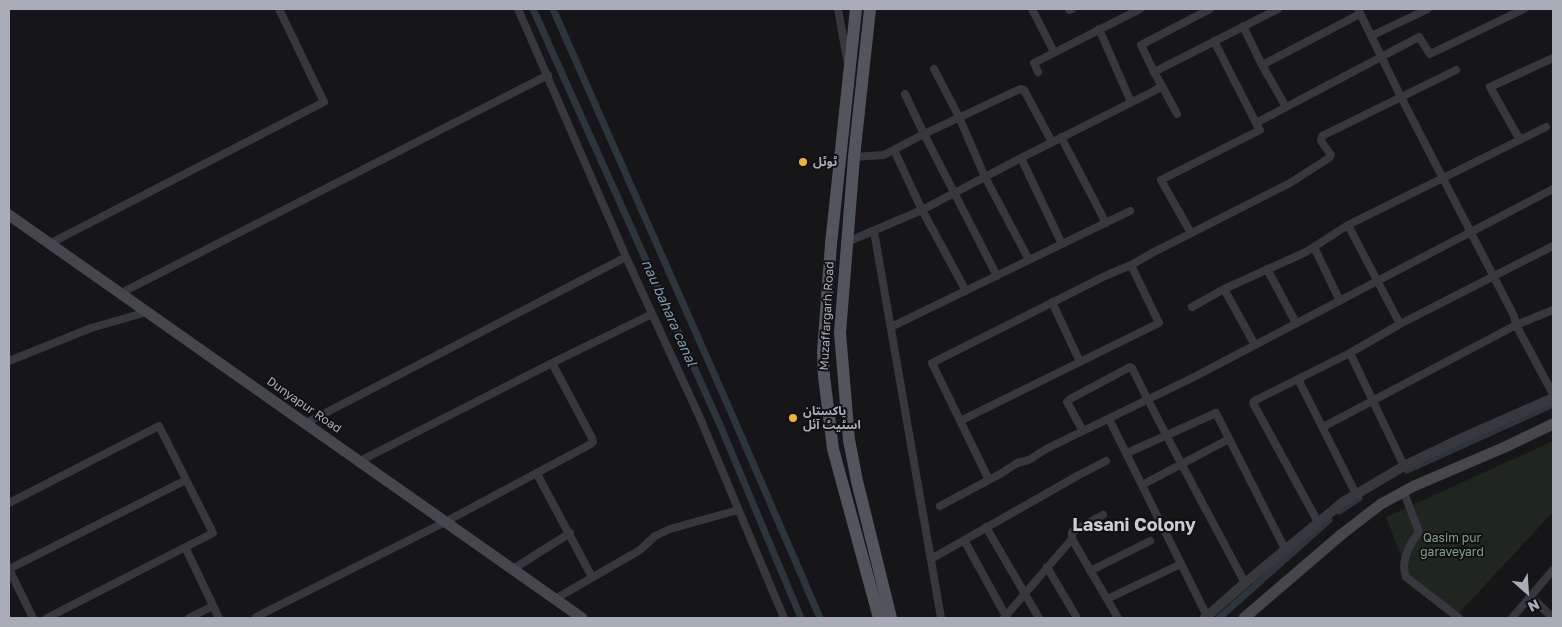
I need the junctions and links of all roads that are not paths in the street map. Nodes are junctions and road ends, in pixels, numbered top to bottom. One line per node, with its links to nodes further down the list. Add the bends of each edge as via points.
1 (279, 9): 56 (street, via 324,102)
2 (518, 9): 26 (street)
3 (838, 9): 21 (street)
4 (856, 9): 21 (main road, Muzaffargarh Road)
5 (870, 9): 41 (main road, Muzaffargarh Road)
6 (1032, 9): 17 (street)
7 (1140, 9): 14 (street)
8 (1210, 9): 25 (street, via 1141,45)
9 (1278, 9): 13 (street)
10 (1428, 9): 15 (street)
11 (1524, 9): 18 (street, via 1430,54 1419,38)
12 (1359, 11): 15 (street); 20 (street)
13 (1243, 26): 16 (street); 20 (street)
14 (1099, 30): 17 (street); 30 (street)
15 (1371, 36): 18 (street)
16 (1214, 41): 25 (street); 34 (street)
17 (1054, 52): 24 (street, via 1034,63)
18 (1381, 57): 29 (street); 31 (street)
19 (1553, 58): 38 (street, via 1490,87)
20 (1262, 65): 31 (street)
21 (849, 68): 132 (main road, Muzaffargarh Road, via 822,352 833,448)
22 (934, 69): 33 (street)
23 (1456, 70): 29 (street)
24 (1038, 72)
25 (1154, 72): 27 (street)
26 (548, 75): 60 (street); 69 (street)
27 (1162, 86): 30 (street); 32 (street)
28 (905, 94): 36 (street)
29 (1401, 97): 44 (street); 54 (street, via 1322,136 1321,141 1331,155 1329,158 1290,183)
30 (1131, 102): 37 (street)
31 (1286, 107): 34 (street)
32 (1177, 114)
33 (958, 117): 36 (street); 39 (street, via 1024,90); 43 (street)
34 (1256, 123): 54 (street, via 1260,130 1161,180)
35 (1546, 127): 38 (street)
36 (924, 134): 40 (street); 46 (street)
37 (1062, 137): 39 (street); 50 (street)
38 (1520, 140): 44 (street)
39 (1052, 142): 42 (street)
40 (894, 150): 41 (street, via 884,155); 47 (street)
41 (854, 157): 55 (main road, Muzaffargarh Road)
42 (1021, 158): 43 (street); 57 (street)
43 (985, 177): 46 (street); 61 (street)
44 (1444, 179): 51 (street); 53 (street)
45 (1553, 189): 53 (street)
46 (954, 192): 47 (street); 64 (street)
47 (922, 210): 52 (street); 68 (street)
48 (1130, 211): 50 (street)
49 (9, 215): 56 (main road, Dunyapur Road)
50 (1106, 223): 57 (street)
51 (1348, 225): 59 (street); 66 (street)
52 (874, 231): 55 (street); 79 (street)
53 (1471, 232): 65 (street); 66 (street)
54 (1191, 233): 62 (street)
55 (848, 242): 131 (main road, Muzaffargarh Road, via 840,332 849,440)
56 (49, 244): 69 (main road, Dunyapur Road)
57 (1062, 244): 61 (street)
58 (1553, 246): 65 (street)
59 (1314, 248): 63 (street); 70 (street)
60 (626, 257): 75 (street); 92 (street)
61 (1029, 260): 64 (street)
62 (1131, 265): 71 (street); 83 (street, via 1159,323)
63 (1267, 269): 67 (street); 76 (street)
64 (997, 276): 68 (street)
65 (1494, 277): 77 (street); 78 (street)
66 (1378, 281): 70 (street); 77 (street)
67 (1224, 289): 72 (street); 80 (street)
68 (966, 291): 79 (street)
69 (121, 293): 74 (main road, Dunyapur Road)
70 (1340, 301): 76 (street)
71 (1052, 302): 83 (street); 91 (street, via 932,363)
72 (1192, 307)
73 (1553, 310): 78 (street)
74 (147, 312): 82 (street, via 91,328); 92 (main road, Dunyapur Road)
75 (652, 314): 84 (street); 111 (street)
76 (1296, 323): 80 (street)
77 (1400, 324): 81 (street)
78 (1516, 325): 86 (street); 89 (street)
79 (891, 327): 122 (street)
80 (1255, 345): 88 (street)
81 (1350, 353): 85 (street); 89 (street)
82 (9, 361)
83 (1080, 362): 91 (street)
84 (552, 363): 99 (street); 103 (street, via 593,442)
85 (1298, 379): 94 (street); 114 (street, via 1253,404)
86 (1553, 394)
87 (1553, 398): 102 (street)
88 (1148, 400): 90 (street); 95 (street, via 1130,367 1067,402); 96 (street)
89 (1374, 401): 94 (street); 102 (street)
90 (1109, 418): 95 (street); 98 (street)
91 (960, 421): 105 (street)
92 (306, 422): 99 (main road, Dunyapur Road)
93 (1553, 424): 107 (main road)
94 (1323, 427): 108 (street)
95 (1083, 431): 105 (street)
96 (1165, 435): 97 (street, via 1216,413); 98 (street); 101 (street)
97 (1229, 439): 101 (street); 121 (street)
98 (1126, 453): 106 (street)
99 (360, 461): 113 (main road, Dunyapur Road)
100 (1106, 461): 115 (street)
101 (1182, 464): 106 (street); 130 (street)
102 (1404, 466): 108 (street)
103 (537, 474): 113 (street); 116 (street)
104 (186, 480): 109 (street, via 159,426); 120 (street, via 213,533); 125 (street)
105 (989, 480): 110 (street)
106 (1142, 485): 123 (street)
107 (1402, 492): 153 (main road, via 1362,518); 154 (street, via 1418,532 1410,543 1402,567 1406,576)
108 (1356, 494): 114 (street)
109 (9, 503)
110 (940, 506)
111 (738, 510): 129 (street, via 670,529); 146 (street)
112 (1104, 515): 117 (street, via 1072,532)
113 (445, 522): 126 (main road, Dunyapur Road); 138 (street)
114 (1318, 522): 121 (street)
115 (986, 527): 118 (street); 133 (street)
116 (570, 533): 126 (street); 129 (street)
117 (1072, 539): 124 (street); 128 (street)
118 (964, 540): 122 (street); 139 (street)
119 (1150, 541): 128 (street)
120 (185, 547): 137 (street); 142 (street)
121 (1285, 549): 130 (street)
122 (931, 559): 149 (street)
123 (1182, 564): 136 (street); 140 (street)
124 (1048, 567): 133 (street); 151 (street)
125 (9, 569): 141 (street)
126 (513, 569): 135 (main road, Dunyapur Road)
127 (1553, 570): 134 (street)
128 (1090, 571): 136 (street)
129 (592, 577): 135 (street)
130 (1244, 583): 140 (street)
131 (883, 585): 132 (main road); 148 (main road, Muzaffargarh Road)
132 (870, 589): 147 (main road, Muzaffargarh Road)
133 (1024, 594): 139 (street); 150 (street)
134 (1530, 597): 155 (street); 156 (street)
135 (555, 599): 145 (main road, Dunyapur Road)
136 (1107, 599): 152 (street)
137 (213, 606): 143 (street); 144 (street)
138 (256, 617)
139 (1005, 617)
140 (1206, 617)
141 (33, 618)
142 (46, 618)
143 (189, 618)
144 (219, 618)
145 (582, 618)
146 (784, 618)
147 (879, 618)
148 (891, 618)
149 (941, 618)
150 (1038, 618)
151 (1077, 618)
152 (1118, 618)
153 (1244, 618)
154 (1459, 618)
155 (1512, 618)
156 (1553, 618)

